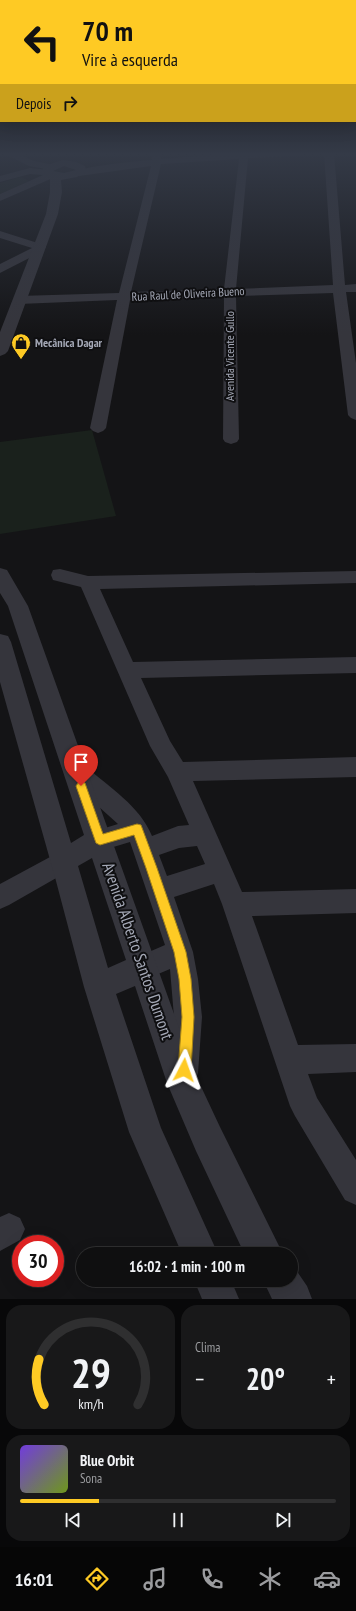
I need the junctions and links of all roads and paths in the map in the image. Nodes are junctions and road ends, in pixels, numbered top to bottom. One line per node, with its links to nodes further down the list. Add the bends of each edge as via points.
1 (52, 214): 6 (street)
2 (144, 214): 11 (street)
3 (238, 214): 10 (street, Avenida Vicente Gullo)
4 (333, 214): 9 (street)
5 (0, 234): 6 (street)
6 (40, 248): 7 (street); 12 (street)
7 (0, 269)
8 (356, 288): 9 (street, Rua Raul de Oliveira Bueno)
9 (339, 289): 10 (street, Rua Raul de Oliveira Bueno); 14 (street)
10 (230, 291): 11 (street, Rua Raul de Oliveira Bueno); 16 (street, Avenida Vicente Gullo)
11 (124, 297): 12 (street, Rua Raul de Oliveira Bueno); 15 (street)
12 (19, 300): 13 (street)
13 (0, 350)
14 (356, 415)
15 (98, 428)
16 (231, 439)
17 (0, 575): 25 (street, Avenida Alberto Santos Dumont, via 18,606)
18 (60, 575): 20 (street)
19 (356, 577): 20 (street)
20 (88, 583): 23 (street)
21 (0, 642): 30 (street)
22 (356, 665): 23 (street)
23 (126, 670): 26 (street, via 161,746)
24 (356, 767): 26 (street)
25 (77, 772): 28 (street, via 129,819); 29 (street, Avenida Alberto Santos Dumont)
26 (177, 772): 27 (street)
27 (205, 834): 28 (street); 31 (street)
28 (141, 839): 29 (street); 32 (street)
29 (100, 840): 30 (street); 37 (street, Avenida Alberto Santos Dumont)
30 (63, 861): 33 (street); 38 (street)
31 (220, 871): 32 (street); 35 (street)
32 (160, 890): 36 (street)
33 (0, 896)
34 (356, 900): 35 (street)
35 (235, 904): 40 (street)
36 (180, 952): 37 (street); 41 (street, via 188,1017)
37 (144, 967): 38 (street); 41 (street, Avenida Alberto Santos Dumont)
38 (99, 987): 43 (street, via 146,1132)
39 (356, 1058): 40 (street)
40 (288, 1060): 42 (street, via 305,1106)
41 (184, 1084): 44 (street, Avenida Alberto Santos Dumont, via 211,1146)
42 (356, 1189)
43 (197, 1247)
44 (262, 1247)
45 (215, 1287): 47 (street)
46 (286, 1287): 48 (street)
47 (221, 1299)
48 (294, 1299)

